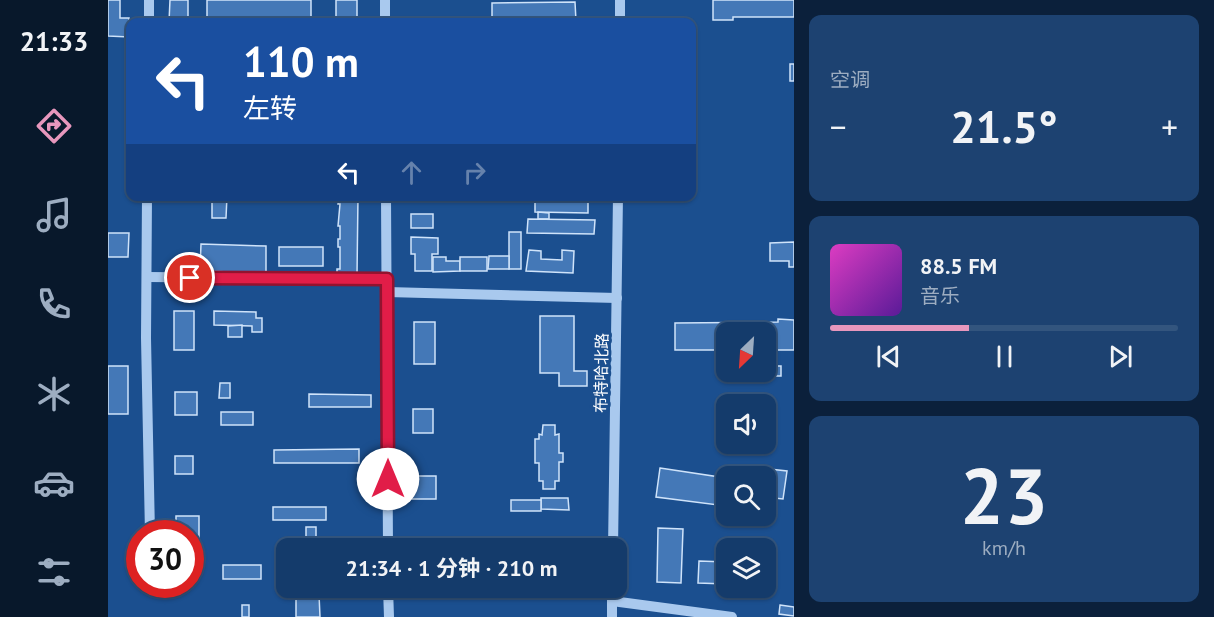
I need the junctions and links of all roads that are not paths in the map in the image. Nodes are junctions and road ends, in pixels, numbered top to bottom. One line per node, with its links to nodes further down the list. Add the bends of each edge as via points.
1 (149, 0): 4 (street)
2 (385, 0): 5 (street)
3 (620, 0): 6 (street)
4 (149, 18)
5 (385, 18)
6 (620, 18)
7 (147, 201): 10 (street)
8 (386, 201): 11 (street)
9 (618, 201): 13 (street, 布特哈北路)
10 (147, 278): 11 (street); 14 (street)
11 (387, 279): 12 (street)
12 (387, 292): 13 (street); 15 (street)
13 (616, 298): 16 (street, 布特哈北路)
14 (150, 520)
15 (388, 538)
16 (613, 538)
17 (388, 598): 19 (street)
18 (612, 601): 20 (street); 21 (street)
19 (389, 617)
20 (612, 617)
21 (732, 617)

